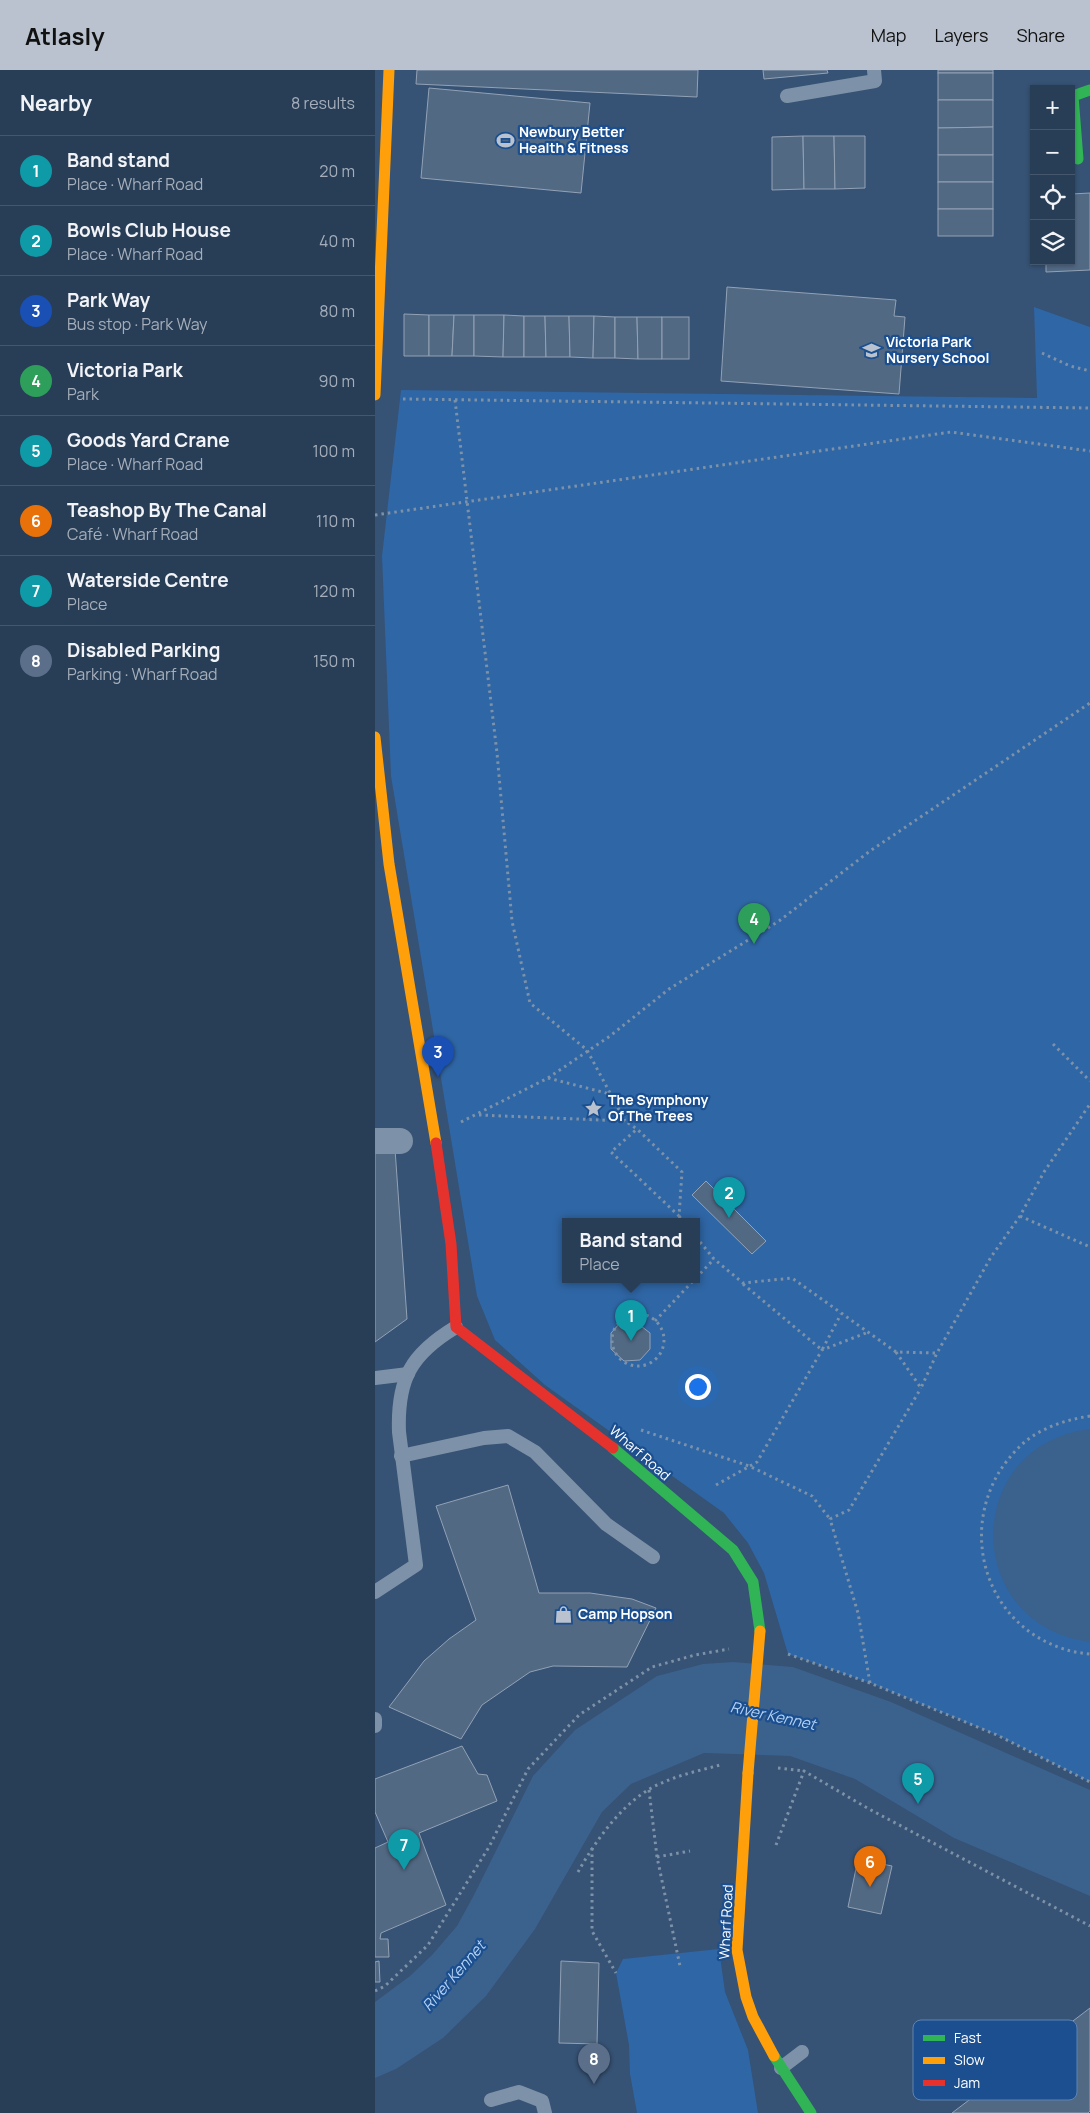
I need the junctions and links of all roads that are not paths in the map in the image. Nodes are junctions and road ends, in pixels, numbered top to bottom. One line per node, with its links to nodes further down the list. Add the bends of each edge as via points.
1 (389, 70): 6 (street)
2 (875, 76): 4 (lane)
3 (1090, 90): 5 (street, via 1073,96)
4 (787, 96)
5 (1078, 159)
6 (376, 315): 7 (street)
7 (375, 384): 8 (street)
8 (375, 395)
9 (375, 737): 10 (street, via 379,792 401,950 451,1245)
10 (456, 1327): 11 (lane, via 431,1342); 19 (street, Wharf Road, bridge, via 606,1442 733,1550 753,1582 760,1632 737,1950 752,2018)
11 (408, 1374): 12 (lane); 13 (lane, via 398,1410)
12 (375, 1378)
13 (401, 1456): 14 (lane, via 508,1436 535,1452 606,1524); 15 (lane, via 416,1565)
14 (653, 1557)
15 (375, 1592)
16 (375, 1719): 17 (lane)
17 (375, 1726)
18 (801, 2052): 19 (lane)
19 (781, 2068): 22 (street, Wharf Road)
20 (491, 2100): 21 (lane, via 519,2092 542,2101)
21 (545, 2113)
22 (811, 2113)

